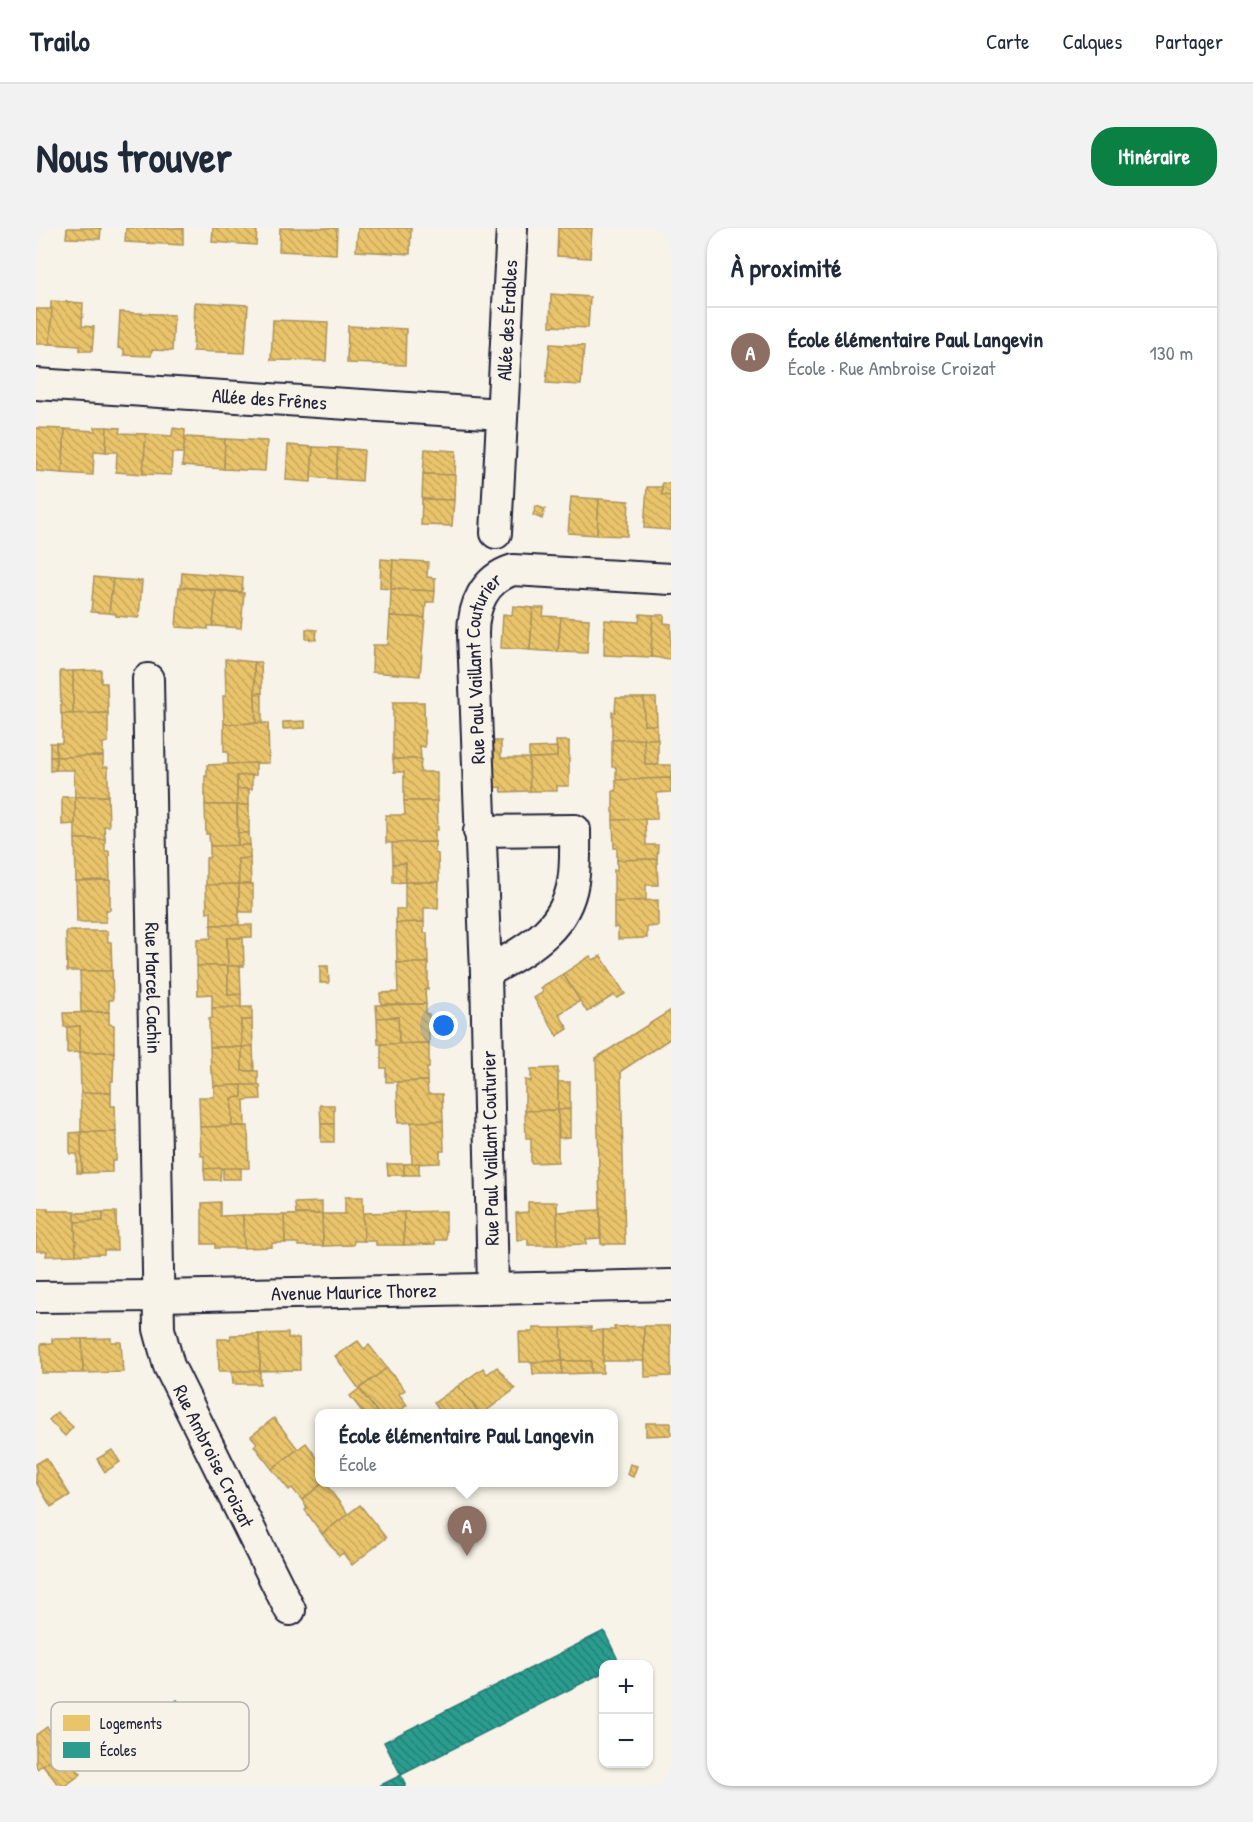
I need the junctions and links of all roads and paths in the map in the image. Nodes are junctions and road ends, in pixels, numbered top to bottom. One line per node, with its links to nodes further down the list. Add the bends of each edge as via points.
1 (512, 228): 3 (street, Allée des Érables)
2 (36, 384): 3 (street, Allée des Frênes)
3 (502, 414): 4 (street, Allée des Érables)
4 (496, 533)
5 (671, 579): 7 (street, Rue Paul Vaillant Couturier, via 513,570 498,576 484,591 474,612 473,634)
6 (148, 679): 11 (street, Rue Marcel Cachin)
7 (479, 831): 8 (street, Rue Paul Vaillant Couturier); 8 (street, via 575,830 574,881 560,918 543,938)
8 (486, 973): 10 (street, Rue Paul Vaillant Couturier)
9 (658, 1285): 10 (street, Avenue Maurice Thorez)
10 (494, 1288): 11 (street, Avenue Maurice Thorez)
11 (158, 1296): 12 (street, Avenue Maurice Thorez); 13 (street, Rue Ambroise Croizat, via 159,1329 169,1366)
12 (36, 1297)
13 (290, 1610)

